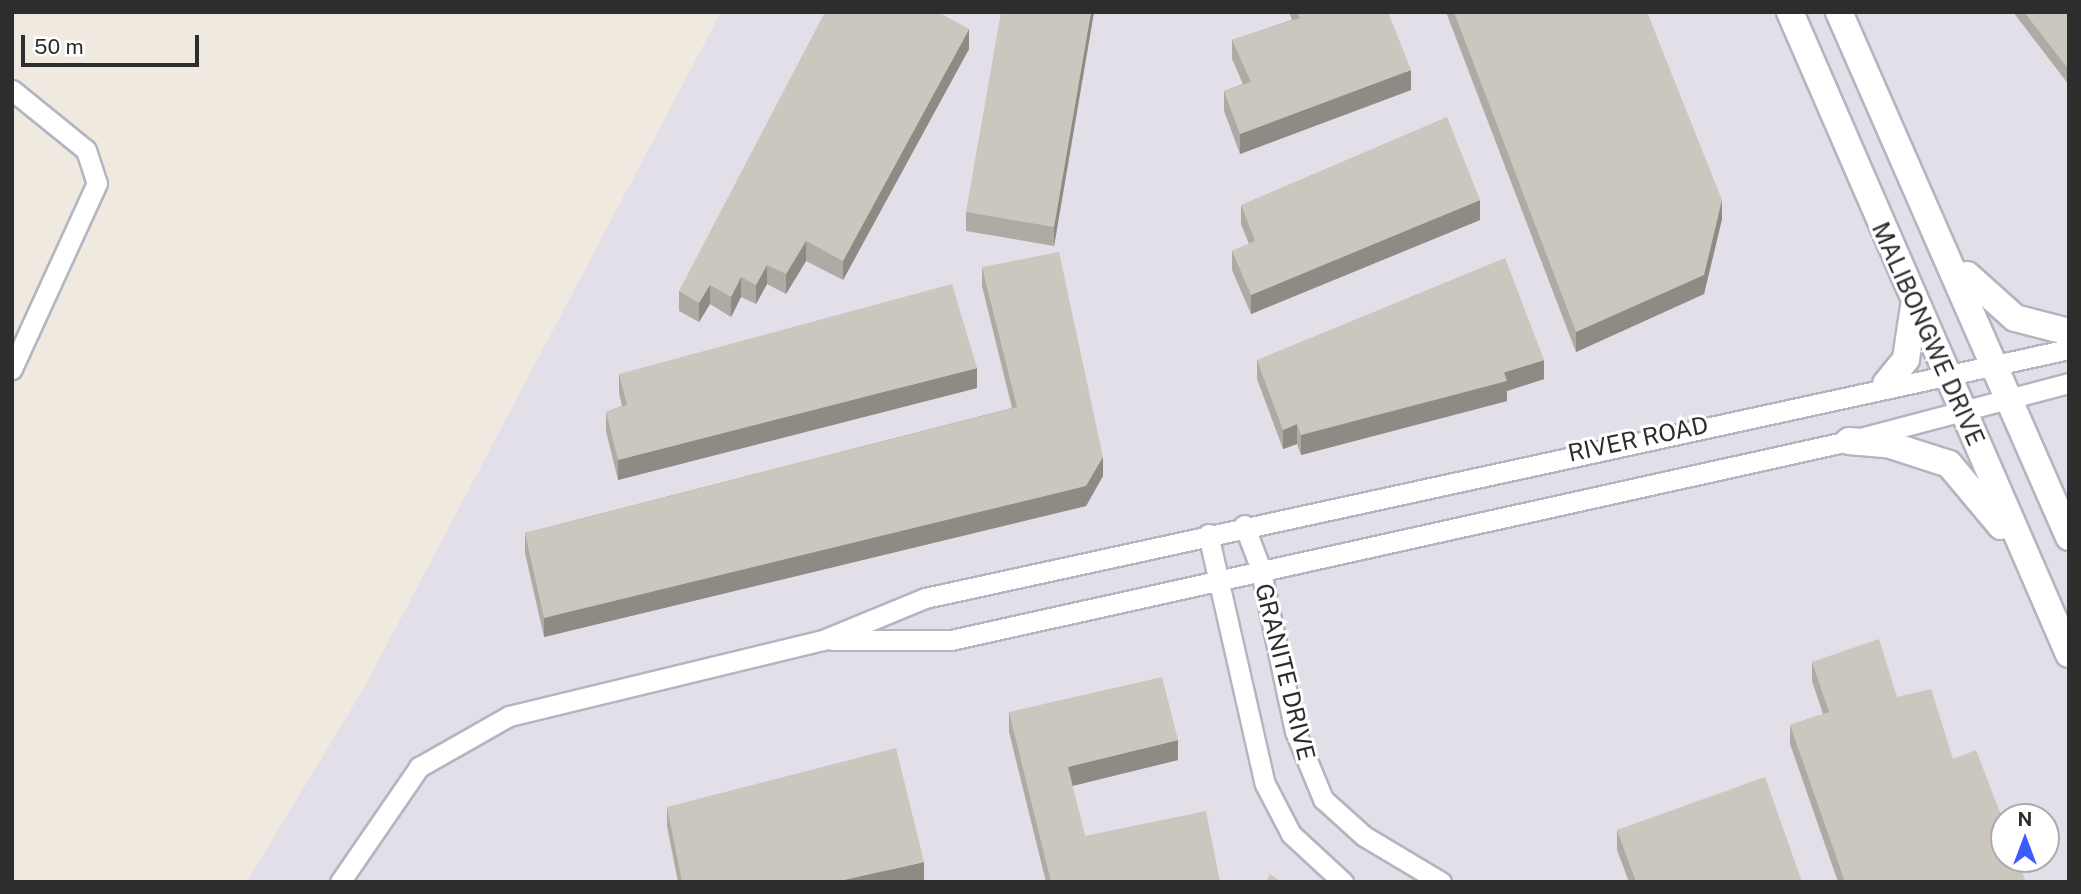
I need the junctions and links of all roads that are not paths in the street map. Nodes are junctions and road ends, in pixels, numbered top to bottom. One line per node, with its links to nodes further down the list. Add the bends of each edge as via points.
1 (1790, 12): 5 (main road, MALIBONGWE DRIVE)
2 (1839, 12): 4 (main road, MALIBONGWE DRIVE)
3 (12, 90): 9 (street, via 86,150 97,183)
4 (1950, 256): 6 (main road, via 1992,304 2030,325); 8 (main road, MALIBONGWE DRIVE)
5 (1914, 304): 10 (main road, MALIBONGWE DRIVE); 12 (main road, via 1906,359)
6 (2069, 332)
7 (2069, 348): 8 (street, RIVER ROAD)
8 (1998, 367): 10 (street, RIVER ROAD); 13 (main road, MALIBONGWE DRIVE)
9 (12, 369)
10 (1947, 379): 12 (street, RIVER ROAD); 14 (main road, MALIBONGWE DRIVE)
11 (2069, 383): 13 (street, RIVER ROAD)
12 (1886, 384): 16 (street, RIVER ROAD)
13 (2011, 397): 14 (street, RIVER ROAD); 18 (main road, MALIBONGWE DRIVE)
14 (1961, 411): 15 (street, RIVER ROAD); 20 (main road, MALIBONGWE DRIVE)
15 (1849, 441): 19 (street, RIVER ROAD); 20 (main road, via 1888,444 1949,464)
16 (1244, 525): 17 (street, RIVER ROAD); 19 (street, GRANITE DRIVE)
17 (1208, 534): 21 (street, GRANITE DRIVE); 22 (street, RIVER ROAD, via 925,598)
18 (2069, 537)
19 (1260, 567): 21 (street, RIVER ROAD); 26 (street, GRANITE DRIVE, via 1295,731 1323,799 1364,836)
20 (2033, 570): 23 (main road, MALIBONGWE DRIVE)
21 (1219, 579): 22 (street, RIVER ROAD, via 951,640); 25 (street, GRANITE DRIVE, via 1265,784 1291,834)
22 (823, 640): 24 (street, via 509,716 419,766)
23 (2069, 654)
24 (340, 882)
25 (1343, 882)
26 (1441, 882)

